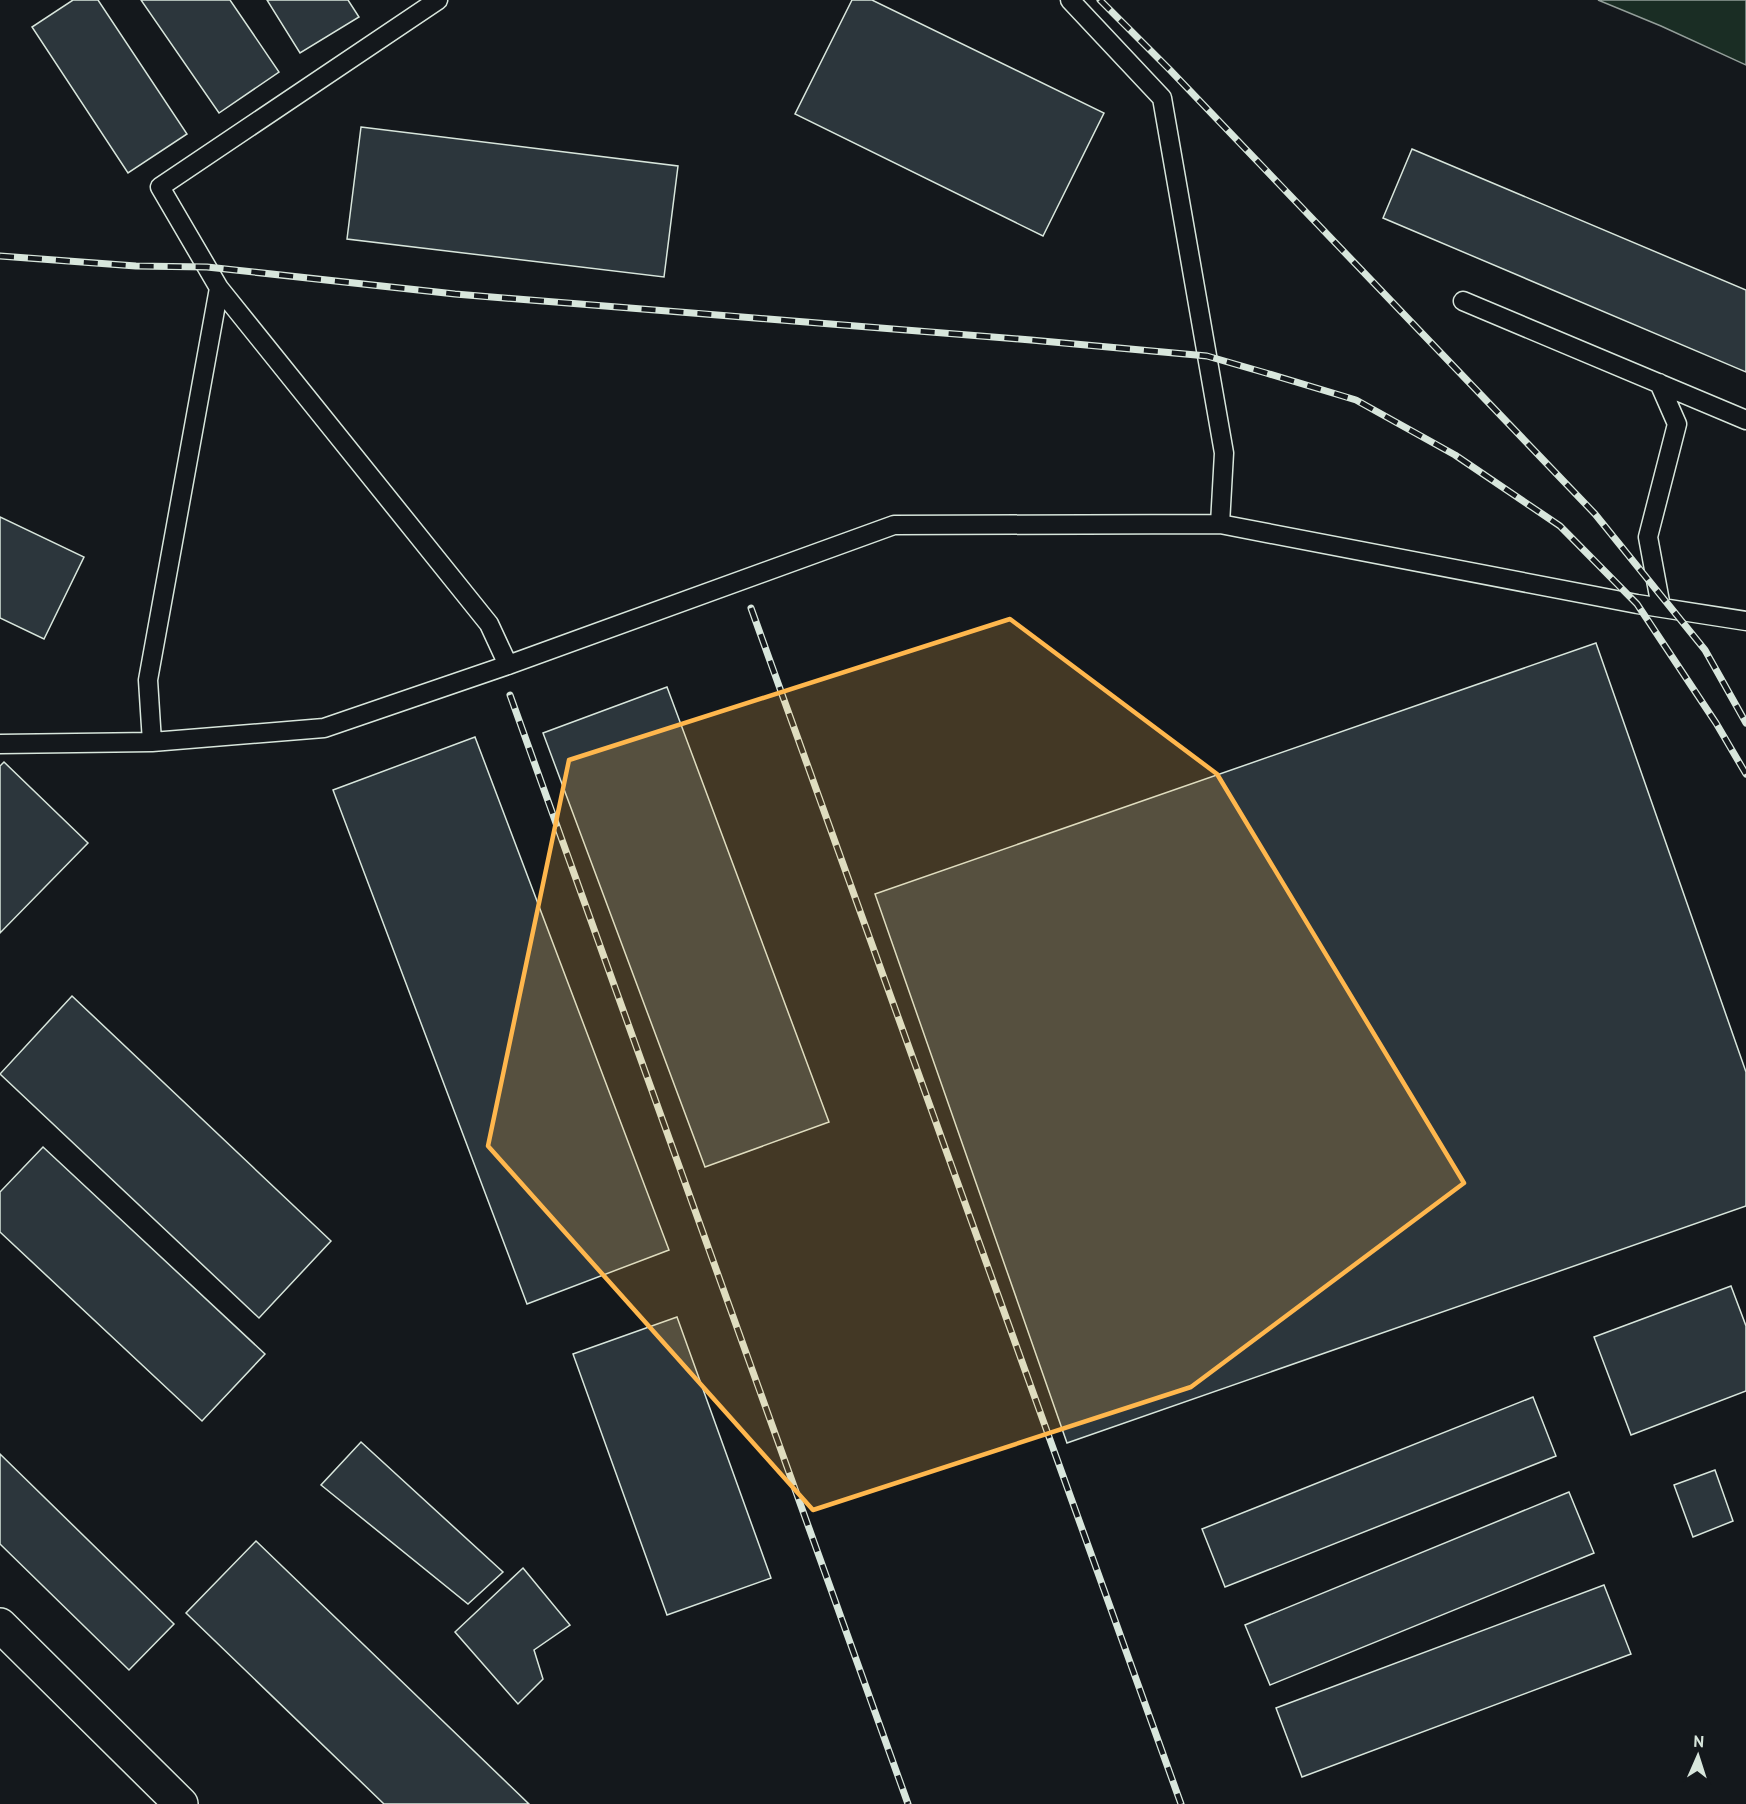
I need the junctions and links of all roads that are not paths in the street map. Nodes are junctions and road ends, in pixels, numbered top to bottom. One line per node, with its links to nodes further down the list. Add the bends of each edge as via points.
1 (438, 0): 3 (lane, via 160,187)
2 (1070, 0): 7 (lane, via 1162,98 1224,453)
3 (219, 288): 10 (lane, via 489,624); 11 (lane, via 148,680)
4 (1463, 301): 5 (lane)
5 (1659, 383): 6 (lane); 8 (lane, via 1677,424 1648,537)
6 (1746, 420)
7 (1220, 524): 8 (lane); 10 (lane, via 894,525)
8 (1661, 607): 9 (lane)
9 (1746, 621)
10 (508, 665): 11 (lane, via 324,728)
11 (152, 742): 12 (lane)
12 (0, 744)
13 (1, 1627): 14 (street)
14 (182, 1804)

